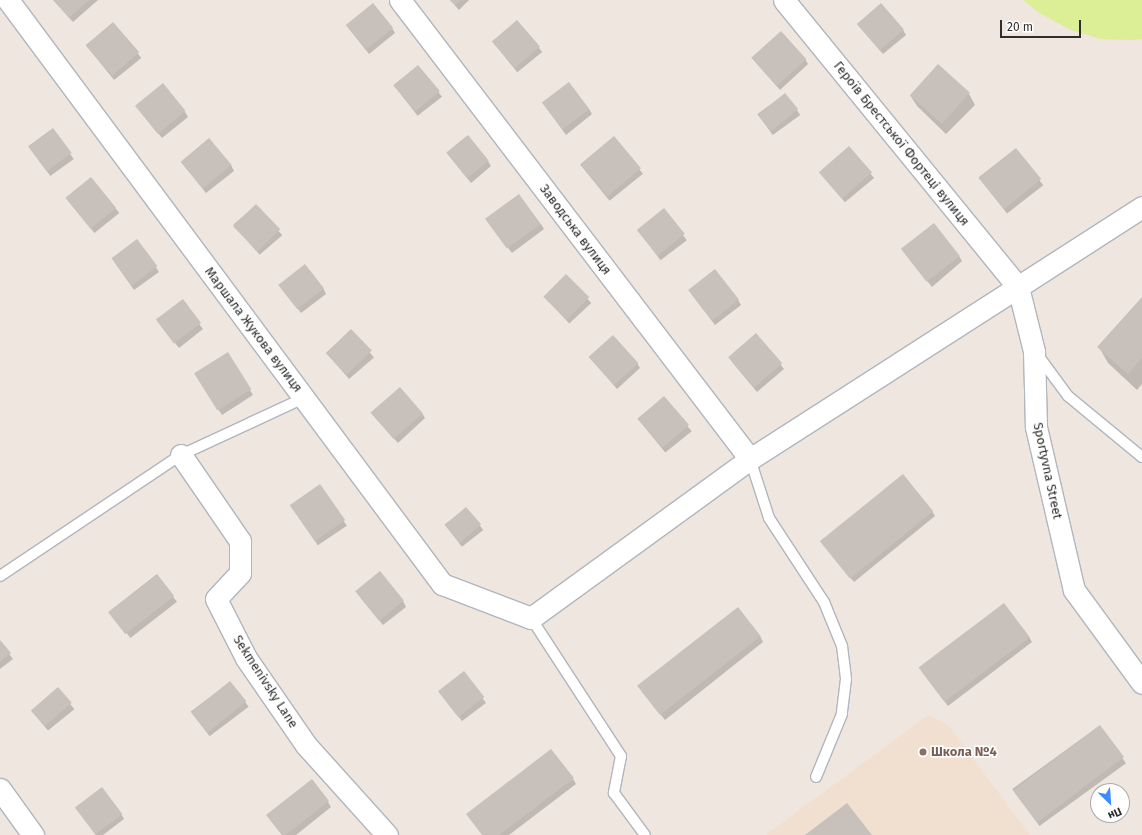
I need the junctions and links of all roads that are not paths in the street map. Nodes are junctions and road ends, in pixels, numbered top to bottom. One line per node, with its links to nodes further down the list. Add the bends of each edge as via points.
1 (8, 0): 7 (street, Маршала Жукова вулиця)
2 (400, 0): 10 (street, Заводська вулиця)
3 (784, 0): 5 (street, Героїв Брестської Фортеці вулиця)
4 (1142, 207): 5 (street)
5 (1018, 287): 6 (street, Sportyvna Street); 10 (street)
6 (1034, 351): 9 (lane, via 1068,396); 13 (street, Sportyvna Street, via 1036,427 1074,590)
7 (304, 398): 8 (lane); 12 (street, Маршала Жукова вулиця, via 442,584)
8 (181, 455): 11 (lane); 17 (street, Sekmenivsky Lane, via 240,541 240,573 216,599 246,658 306,745)
9 (1142, 457)
10 (750, 459): 12 (street); 14 (lane, via 769,518 824,602 842,646 846,679 842,714)
11 (0, 576)
12 (531, 618): 18 (lane, via 621,756 614,794)
13 (1142, 683)
14 (816, 777)
15 (0, 789): 16 (street)
16 (33, 835)
17 (387, 835)
18 (645, 835)

